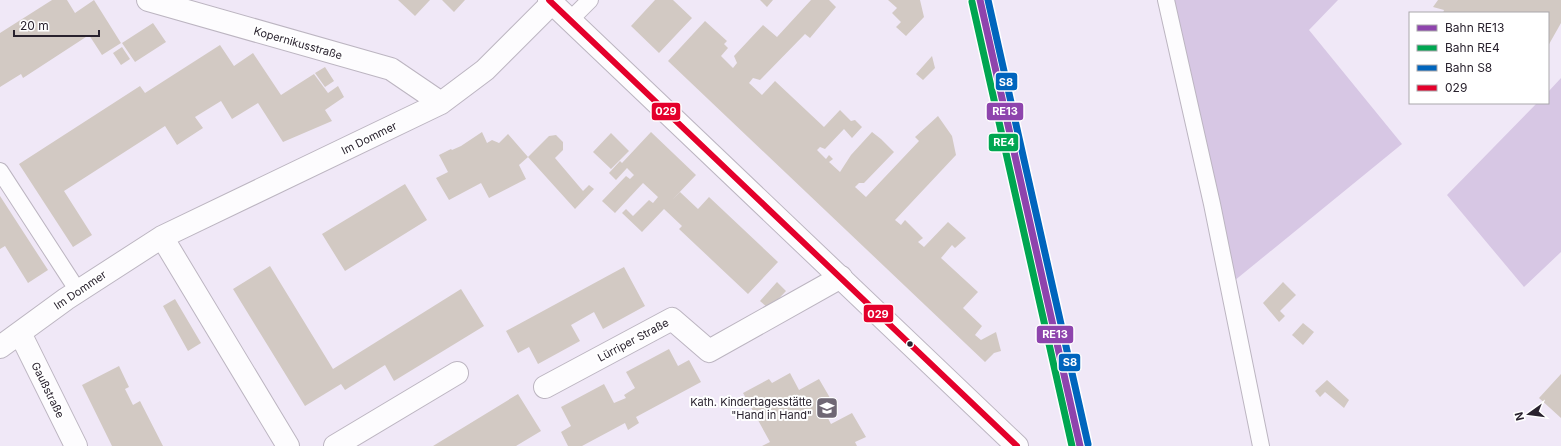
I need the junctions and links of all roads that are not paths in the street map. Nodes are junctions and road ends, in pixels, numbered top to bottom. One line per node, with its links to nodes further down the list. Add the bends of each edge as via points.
1 (148, 0): 6 (street, Kopernikusstraße, via 391,69)
2 (590, 0): 5 (lane)
3 (1166, 0): 19 (lane, via 1212,204)
4 (550, 1): 5 (street); 6 (street, Im Dommer, via 485,70)
5 (570, 20): 9 (street)
6 (441, 103): 8 (street, Im Dommer)
7 (0, 171): 10 (lane)
8 (162, 237): 10 (street, Im Dommer); 16 (street)
9 (841, 277): 14 (street, Lürriper Straße, via 709,351 672,319); 18 (street)
10 (78, 291): 11 (street, Im Dommer)
11 (20, 333): 12 (street, Im Dommer); 15 (street, Gaußstraße)
12 (0, 347)
13 (457, 373): 17 (street)
14 (545, 388)
15 (76, 446)
16 (288, 446)
17 (335, 446)
18 (1017, 446)
19 (1261, 446)

